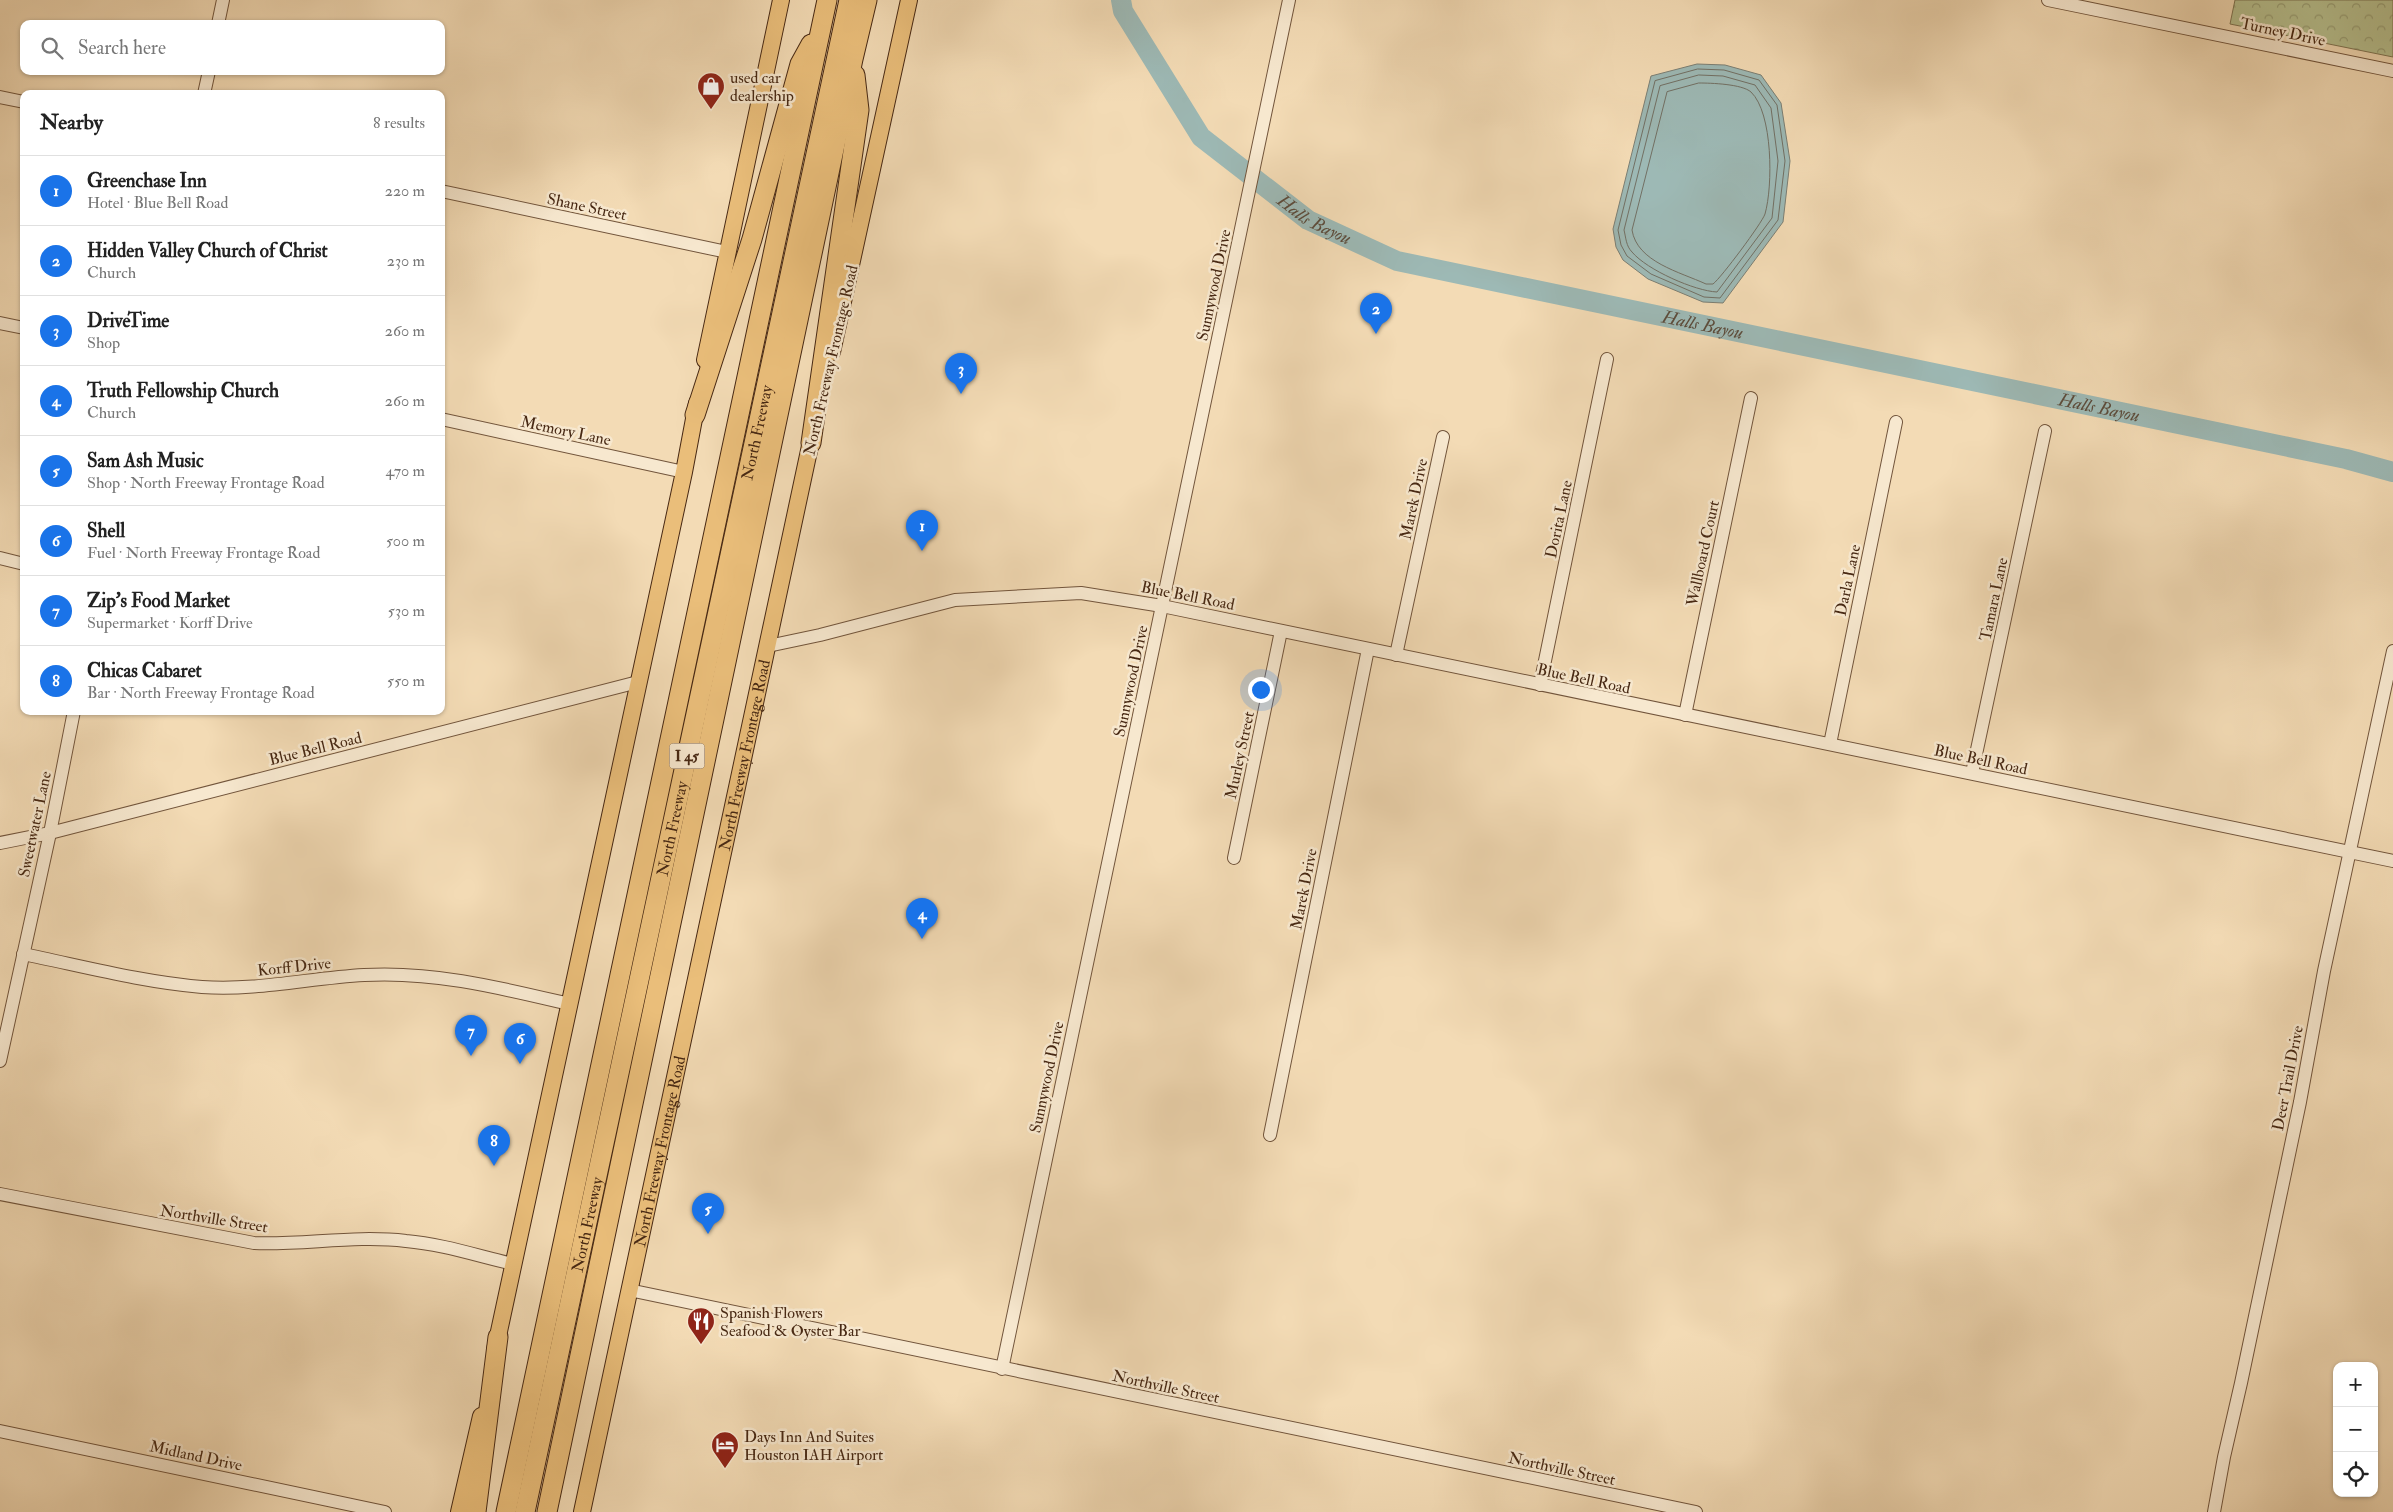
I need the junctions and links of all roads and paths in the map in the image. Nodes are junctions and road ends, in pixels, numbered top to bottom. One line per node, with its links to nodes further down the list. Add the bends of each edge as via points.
1 (224, 0): 9 (street)
2 (782, 0): 18 (main road)
3 (827, 0): 10 (highway, North Freeway / I 45)
4 (849, 0): 63 (highway, North Freeway / I 45)
5 (867, 0): 11 (highway, North Freeway / I 45)
6 (909, 0): 28 (main road, North Freeway Frontage Road)
7 (1289, 0): 32 (street, Sunnywood Drive)
8 (2048, 0): 12 (street, Turney Drive)
9 (219, 20)
10 (822, 24): 23 (highway, via 800,64 752,239); 62 (highway, North Freeway / I 45)
11 (853, 58): 28 (highway, via 859,110); 64 (highway, North Freeway / I 45)
12 (2393, 71)
13 (207, 75): 14 (street)
14 (205, 90)
15 (0, 97): 16 (street)
16 (20, 101)
17 (445, 192): 18 (street, Shane Street)
18 (727, 252): 23 (main road)
19 (0, 323): 20 (street)
20 (20, 327)
21 (1608, 359): 39 (street, Dorita Lane)
22 (1751, 398): 41 (street, Wallboard Court)
23 (695, 415): 29 (main road)
24 (445, 420): 29 (street, Memory Lane)
25 (1896, 422): 42 (street, Darla Lane)
26 (2045, 431): 43 (street, Tamara Lane)
27 (1443, 437): 37 (street, Marek Drive)
28 (811, 443): 34 (main road, North Freeway Frontage Road)
29 (684, 472): 38 (main road)
30 (0, 558): 31 (street)
31 (20, 563)
32 (1162, 606): 33 (street, Blue Bell Road); 34 (street, Blue Bell Road, via 1081,593 955,600); 57 (street, Sunnywood Drive)
33 (1281, 631): 35 (street, Blue Bell Road); 47 (street, Murley Street)
34 (768, 646): 55 (main road, North Freeway Frontage Road)
35 (1368, 649): 37 (street, Blue Bell Road); 52 (street, Marek Drive)
36 (2393, 651): 46 (street, Deer Trail Drive)
37 (1396, 655): 39 (street, Blue Bell Road)
38 (638, 682): 44 (street, Blue Bell Road); 50 (main road)
39 (1540, 685): 41 (street, Blue Bell Road)
40 (73, 715): 44 (street, Sweetwater Lane)
41 (1684, 715): 42 (street, Blue Bell Road)
42 (1830, 744): 43 (street, Blue Bell Road)
43 (1972, 773): 46 (street, Blue Bell Road)
44 (50, 833): 45 (street, Blue Bell Road); 49 (street, Sweetwater Lane)
45 (0, 843)
46 (2349, 851): 48 (street, Blue Bell Road); 67 (street, Deer Trail Drive)
47 (1234, 858)
48 (2393, 860)
49 (23, 954): 50 (street, Korff Drive, via 202,987 256,987 364,975 428,976); 51 (street, Sweetwater Lane)
50 (569, 1004): 54 (main road)
51 (0, 1061)
52 (1270, 1135)
53 (0, 1194): 54 (street, Northville Street, via 254,1243 407,1241)
54 (514, 1264): 56 (main road)
55 (629, 1290): 57 (street, Northville Street); 65 (main road, North Freeway Frontage Road)
56 (498, 1337): 60 (main road); 61 (highway)
57 (1002, 1369): 66 (street, Northville Street)
58 (0, 1431): 59 (street, Midland Drive)
59 (386, 1512)
60 (459, 1512)
61 (476, 1512)
62 (506, 1512)
63 (525, 1512)
64 (547, 1512)
65 (582, 1512)
66 (1696, 1512)
67 (2214, 1512)

